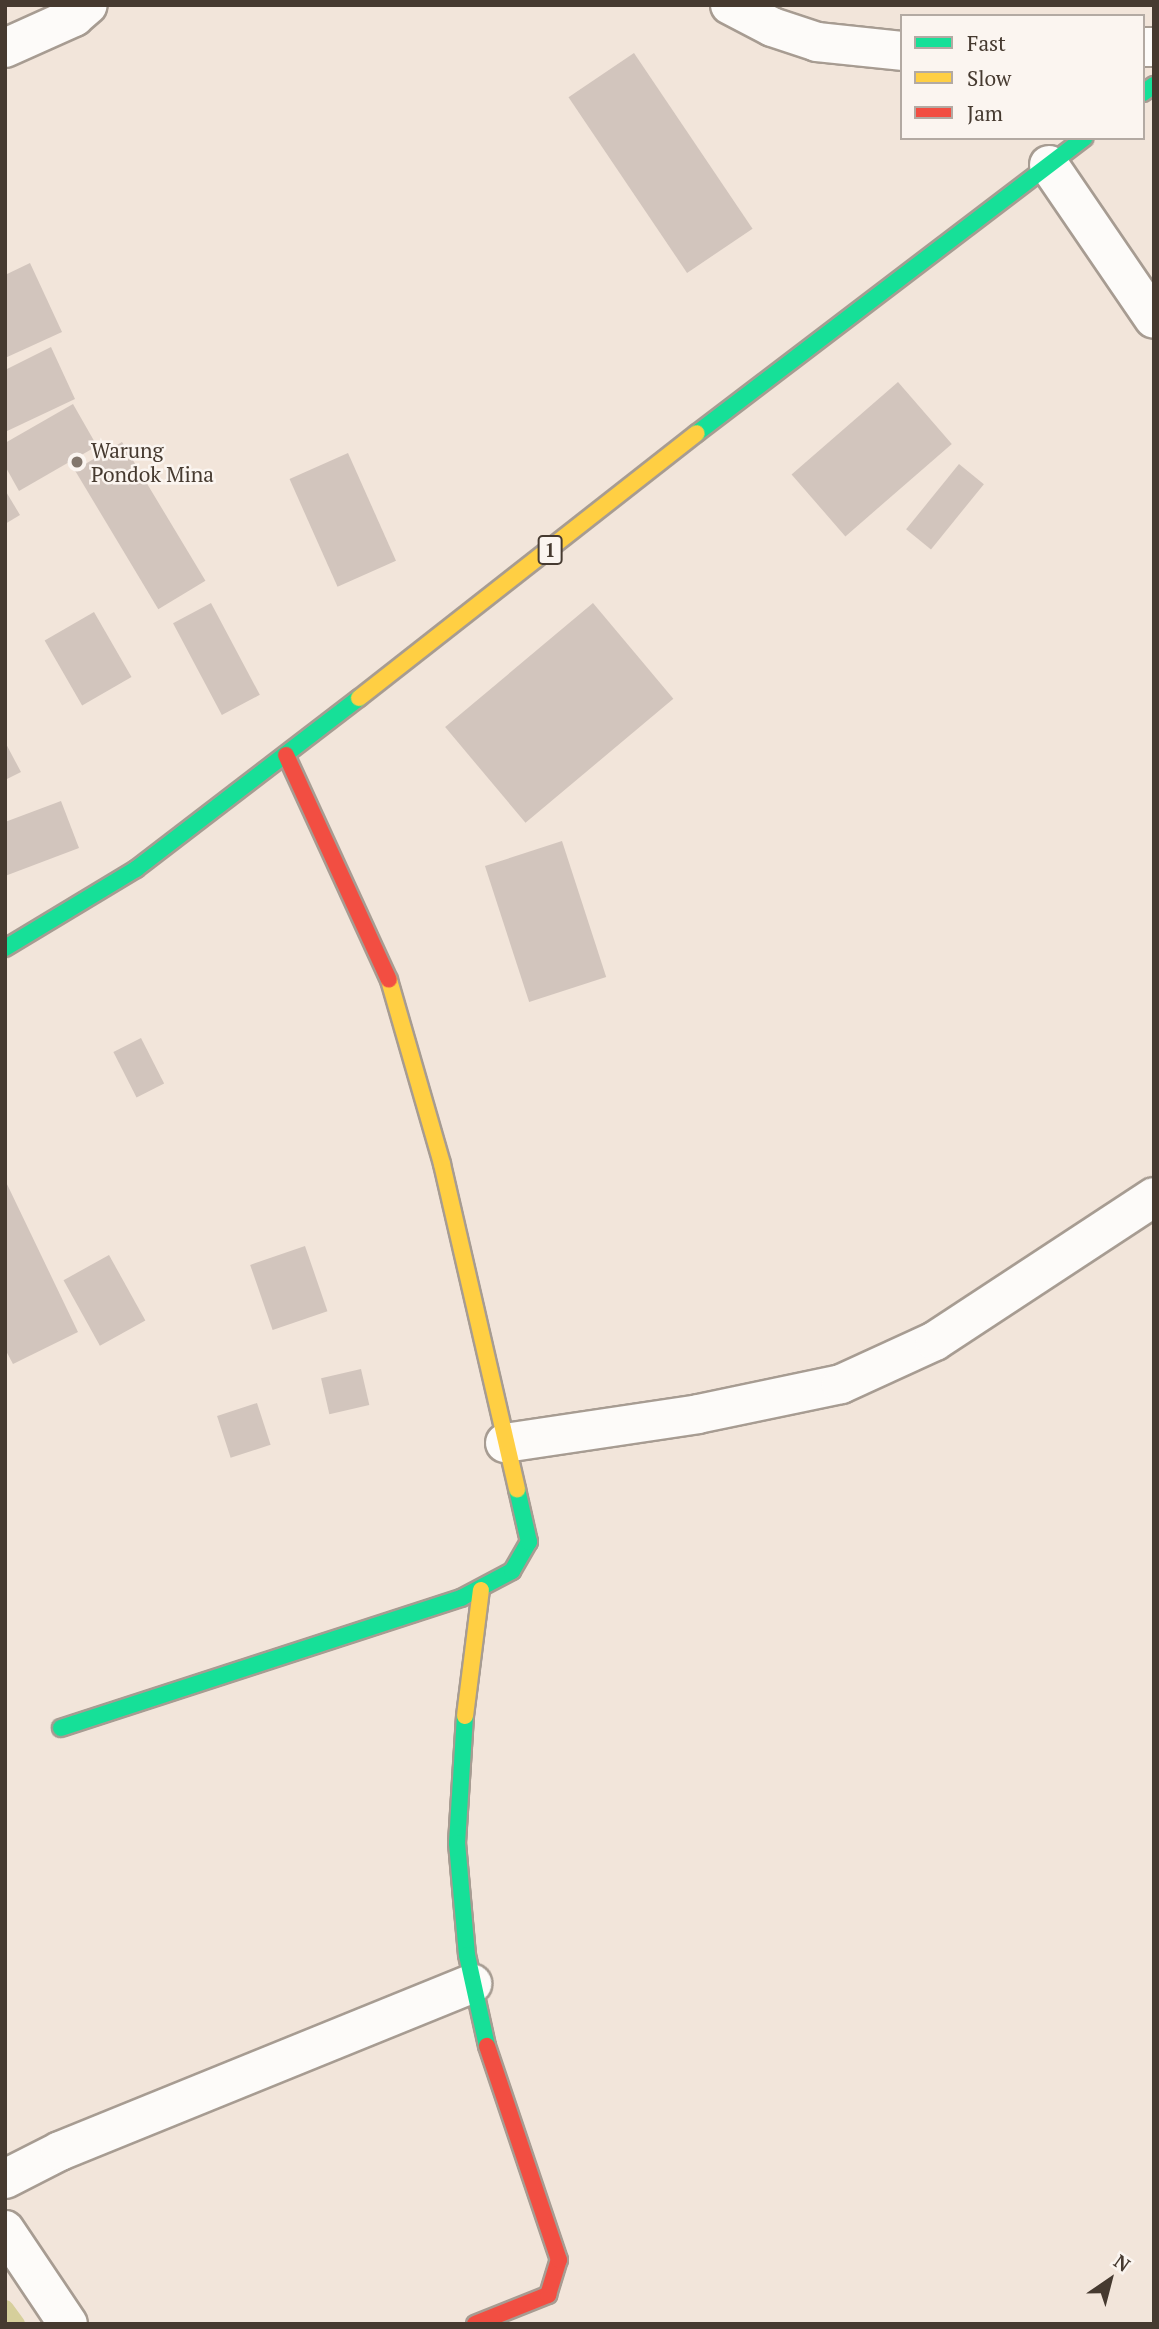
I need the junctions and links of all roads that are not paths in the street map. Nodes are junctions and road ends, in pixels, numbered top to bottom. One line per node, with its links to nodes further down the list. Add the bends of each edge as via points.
1 (88, 5): 3 (street, via 74,17)
2 (730, 5): 4 (street, via 772,27 817,42)
3 (5, 48)
4 (900, 51)
5 (1081, 140): 6 (main road, 1)
6 (1049, 165): 7 (street); 8 (main road, 1)
7 (1154, 320)
8 (286, 755): 9 (main road, 1, via 136,869); 11 (main road, via 389,981 442,1164)
9 (5, 948)
10 (1154, 1197): 11 (street, via 935,1341 841,1384 698,1414)
11 (505, 1443): 12 (main road, via 529,1542 512,1571)
12 (481, 1590): 13 (main road); 14 (main road, via 459,1764 457,1843)
13 (61, 1728)
14 (472, 1984): 15 (street, via 60,2151); 18 (main road, via 494,2077 559,2260 548,2295)
15 (5, 2179)
16 (5, 2230): 17 (street)
17 (68, 2324)
18 (475, 2324)

